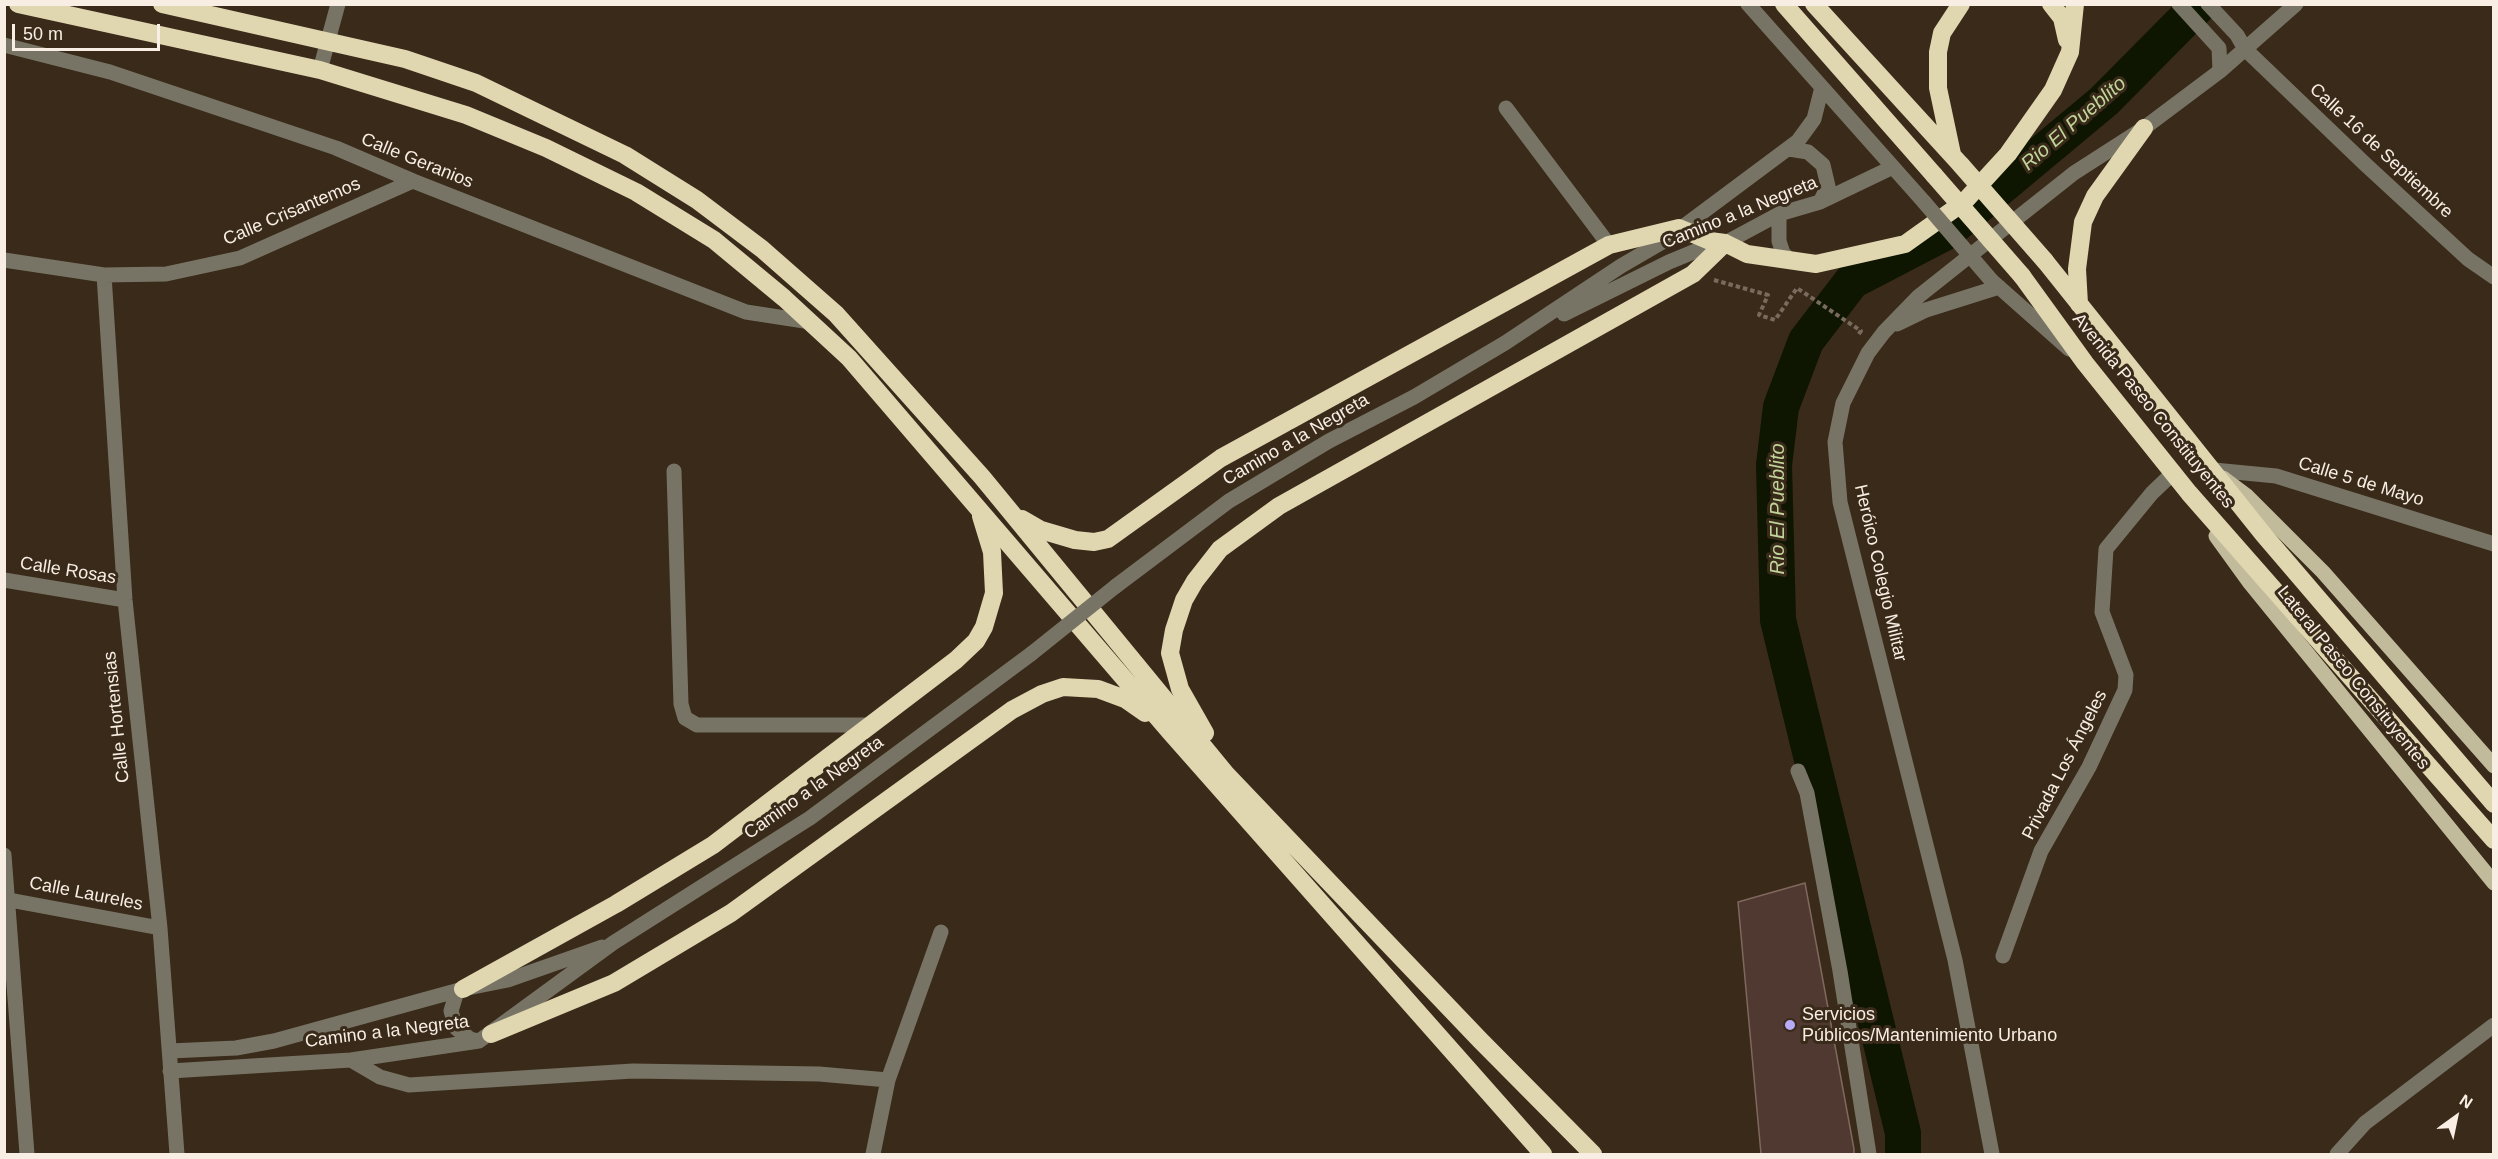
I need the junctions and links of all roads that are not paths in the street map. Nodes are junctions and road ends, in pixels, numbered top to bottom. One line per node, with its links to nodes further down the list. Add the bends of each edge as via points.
1 (18, 4): 17 (highway)
2 (162, 4): 13 (highway)
3 (338, 4): 13 (street)
4 (1748, 4): 19 (street)
5 (1784, 4): 40 (highway, Avenida Paseo Constituyentes, bridge, via 2022,276)
6 (1814, 4): 23 (highway, Avenida Paseo Constituyentes)
7 (1961, 4): 23 (highway, via 1942,33 1938,52 1938,88)
8 (2051, 4): 16 (highway, via 2062,18)
9 (2075, 4): 16 (highway)
10 (2179, 4): 18 (street, via 2219,48)
11 (2208, 4): 15 (street, Calle 16 de Septiembre)
12 (2296, 4): 15 (street, Heróico Colegio Militar)
13 (328, 40): 17 (street); 46 (highway, via 405,59 476,83 625,155 697,200 762,249 836,314)
14 (4, 45): 25 (street, Calle Geranios, via 110,72 336,148)
15 (2245, 49): 18 (street, Heróico Colegio Militar); 34 (street, Calle 16 de Septiembre, via 2468,259)
16 (2070, 52): 32 (highway, via 2053,90 2008,154 1948,215 1905,244 1830,263)
17 (320, 70): 37 (highway, via 466,115 636,192 714,240)
18 (2220, 71): 21 (street, Heróico Colegio Militar)
19 (1822, 87): 22 (street, Camino a la Negreta, via 1808,129); 24 (street)
20 (1506, 108): 30 (street)
21 (2144, 128): 36 (highway, via 2101,187 2083,222 2077,269); 38 (street, Heróico Colegio Militar, via 2074,173 1919,296)
22 (1790, 149): 26 (street, via 1808,152 1822,165 1828,186); 28 (street, Camino a la Negreta)
23 (1957, 160): 36 (highway, Avenida Paseo Constituyentes, bridge)
24 (1893, 167): 26 (street, Camino a la Negreta); 35 (street, bridge)
25 (414, 181): 33 (street, Calle Crisantemos, via 240,258 166,274); 37 (street, Calle Geranios, via 746,312)
26 (1820, 202): 27 (street, Camino a la Negreta)
27 (1779, 214): 29 (street, Camino a la Negreta); 32 (street, via 1779,241)
28 (1679, 228): 29 (highway); 30 (highway); 39 (street, Camino a la Negreta)
29 (1725, 243): 32 (highway, via 1747,254); 39 (street, Camino a la Negreta, via 1669,262); 54 (highway, via 1693,274 1279,506 1220,549 1184,600 1170,653 1189,708)
30 (1609, 244): 46 (highway, via 1221,458 1108,539 1094,542 1058,536)
31 (4, 260): 33 (street, Calle Crisantemos)
32 (1791, 261)
33 (104, 275): 49 (street, Calle Hortensias)
34 (2493, 277)
35 (1995, 284): 38 (street, via 1926,310); 40 (street)
36 (2079, 304): 41 (highway, Avenida Paseo Constituyentes)
37 (811, 322): 45 (highway, via 849,358)
38 (1884, 332): 79 (street, Heróico Colegio Militar, via 1843,403 1835,442 1840,502 1954,960)
39 (1505, 343): 62 (street, Camino a la Negreta, bridge, via 1229,501 810,818)
40 (2085, 363): 43 (highway, Avenida Paseo Constituyentes)
41 (2214, 470): 47 (street, Calle 5 de Mayo, via 2276,476); 52 (main road, via 2247,496 2323,572); 55 (highway, Avenida Paseo Constituyentes, via 2263,534)
42 (674, 471): 50 (street, via 681,704 685,718 697,725)
43 (2174, 472): 44 (highway, Avenida Paseo Constituyentes); 63 (street, Privada Los Ángeles, via 2106,549 2102,612 2126,675 2125,690 2089,767 2042,851)
44 (2189, 493): 56 (highway, Avenida Paseo Constituyentes); 58 (main road, Lateral Paseo Consituyentes, via 2199,514 2250,583)
45 (978, 506): 50 (highway, via 992,552 995,581 984,627 956,660); 51 (highway)
46 (1010, 511): 54 (highway)
47 (2493, 544)
48 (4, 580): 49 (street, Calle Rosas)
49 (124, 600): 60 (street, Calle Hortensias)
50 (869, 725): 64 (highway, via 714,844 616,904)
51 (1170, 732): 66 (highway, via 1125,699 1098,689 1063,687 1042,694 1012,710 730,913 614,984); 72 (highway)
52 (2493, 766)
53 (1798, 771): 78 (street, via 1807,793 1840,971)
54 (1226, 774): 67 (highway)
55 (2493, 804)
56 (2493, 840)
57 (4, 855): 59 (street)
58 (2493, 883)
59 (6, 899): 60 (street, Calle Laureles); 73 (street)
60 (160, 928): 68 (street, Calle Hortensias)
61 (941, 932): 71 (street)
62 (613, 943): 64 (street, Camino a la Negreta, via 508,980); 66 (street, Camino a la Negreta)
63 (2003, 956)
64 (460, 990): 66 (street, via 451,1011 456,1028 470,1039); 68 (street, Camino a la Negreta, via 274,1041)
65 (2493, 1025): 80 (street, via 2365,1123)
66 (485, 1038): 69 (street, Camino a la Negreta)
67 (1480, 1040): 76 (highway); 77 (highway)
68 (170, 1052): 70 (street, Calle Hortensias)
69 (351, 1060): 70 (street, Camino a la Negreta); 71 (street, via 380,1077 409,1085 633,1071 819,1074)
70 (170, 1071): 74 (street, Calle Hortensias)
71 (888, 1080): 75 (street)
72 (1540, 1152)
73 (27, 1155)
74 (177, 1155)
75 (873, 1155)
76 (1582, 1155)
77 (1593, 1155)
78 (1869, 1155)
79 (1992, 1155)
80 (2337, 1155)

